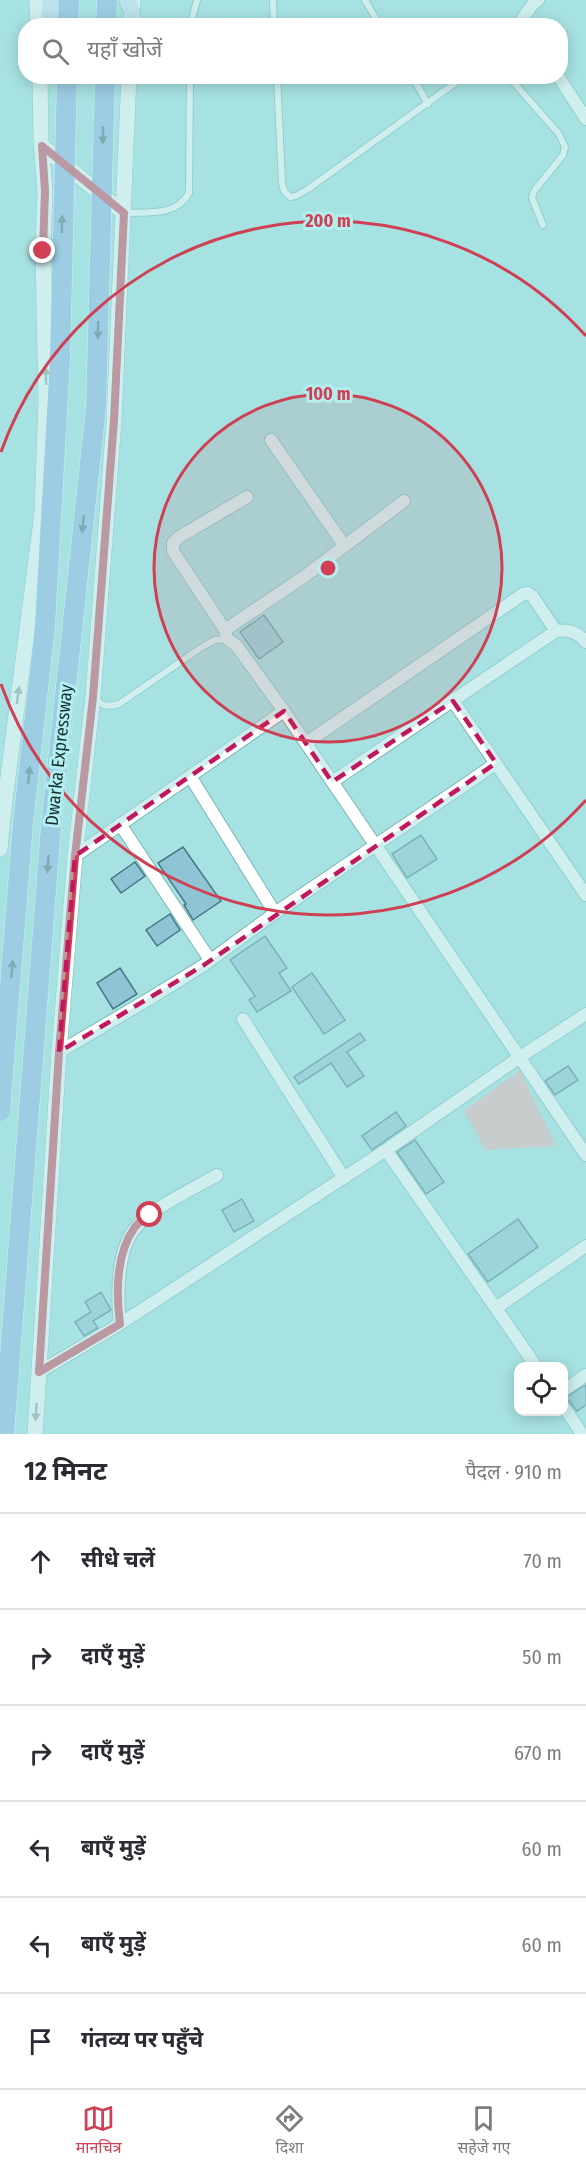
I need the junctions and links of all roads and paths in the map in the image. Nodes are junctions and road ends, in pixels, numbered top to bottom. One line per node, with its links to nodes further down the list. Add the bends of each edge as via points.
1 (37, 0): 9 (street)
2 (51, 0): 10 (main road)
3 (69, 0): 11 (highway)
4 (106, 0): 12 (highway)
5 (197, 0): 13 (lane)
6 (273, 0): 14 (lane)
7 (364, 0): 15 (lane)
8 (538, 0): 16 (street)
9 (38, 18)
10 (50, 18)
11 (68, 18)
12 (106, 18)
13 (191, 18)
14 (274, 18)
15 (375, 18)
16 (523, 18)
17 (40, 84): 29 (street)
18 (67, 84): 58 (highway, Dwarka Expressway, one-way to 18, bridge, via 23,823 45,626 60,359)
19 (105, 84): 71 (highway, Dwarka Expressway, one-way to 71, bridge, via 96,407 51,826)
20 (129, 84): 30 (street)
21 (190, 84): 30 (lane, via 189,193 185,201 165,211)
22 (277, 84): 27 (lane, via 282,183 290,197 308,189)
23 (417, 84): 27 (lane)
24 (454, 84): 27 (lane)
25 (515, 84): 31 (lane, via 566,147 534,191 532,198)
26 (563, 84): 28 (street)
27 (428, 104)
28 (586, 119)
29 (42, 146): 30 (street); 46 (street, one-way to 29, via 42,513 46,400)
30 (124, 213): 39 (street, via 114,420)
31 (543, 225)
32 (271, 440): 35 (street)
33 (247, 496): 37 (street, via 173,543 173,551)
34 (404, 501): 35 (street)
35 (344, 545): 37 (street)
36 (556, 631): 38 (street, via 566,629); 40 (street); 42 (street, via 532,597 523,594)
37 (226, 635): 39 (lane, via 119,704 101,705); 41 (street)
38 (586, 642)
39 (93, 697): 50 (street)
40 (453, 701): 43 (street); 45 (street)
41 (284, 711): 42 (street); 44 (street)
42 (306, 743): 45 (street)
43 (496, 762): 48 (street); 51 (street)
44 (189, 776): 47 (street); 52 (street)
45 (332, 782): 48 (street)
46 (1, 816): 49 (street)
47 (120, 824): 50 (street); 53 (street)
48 (374, 846): 52 (street); 57 (street)
49 (0, 849)
50 (75, 856): 56 (street)
51 (586, 895)
52 (275, 912): 53 (street)
53 (210, 960): 56 (street)
54 (586, 1014): 57 (street)
55 (243, 1019): 62 (street)
56 (59, 1052): 67 (street)
57 (520, 1057): 59 (street); 60 (street)
58 (0, 1111)
59 (386, 1150): 62 (street); 64 (street)
60 (586, 1155)
61 (217, 1174): 65 (street, via 136,1226 124,1250 117,1299)
62 (344, 1178): 65 (street)
63 (586, 1246): 64 (street)
64 (495, 1308): 66 (street)
65 (120, 1324): 67 (street)
66 (533, 1362)
67 (39, 1372): 72 (street, one-way to 72)
68 (586, 1375): 69 (street)
69 (568, 1387)
70 (568, 1413): 73 (street)
71 (4, 1434)
72 (35, 1434)
73 (582, 1434)

